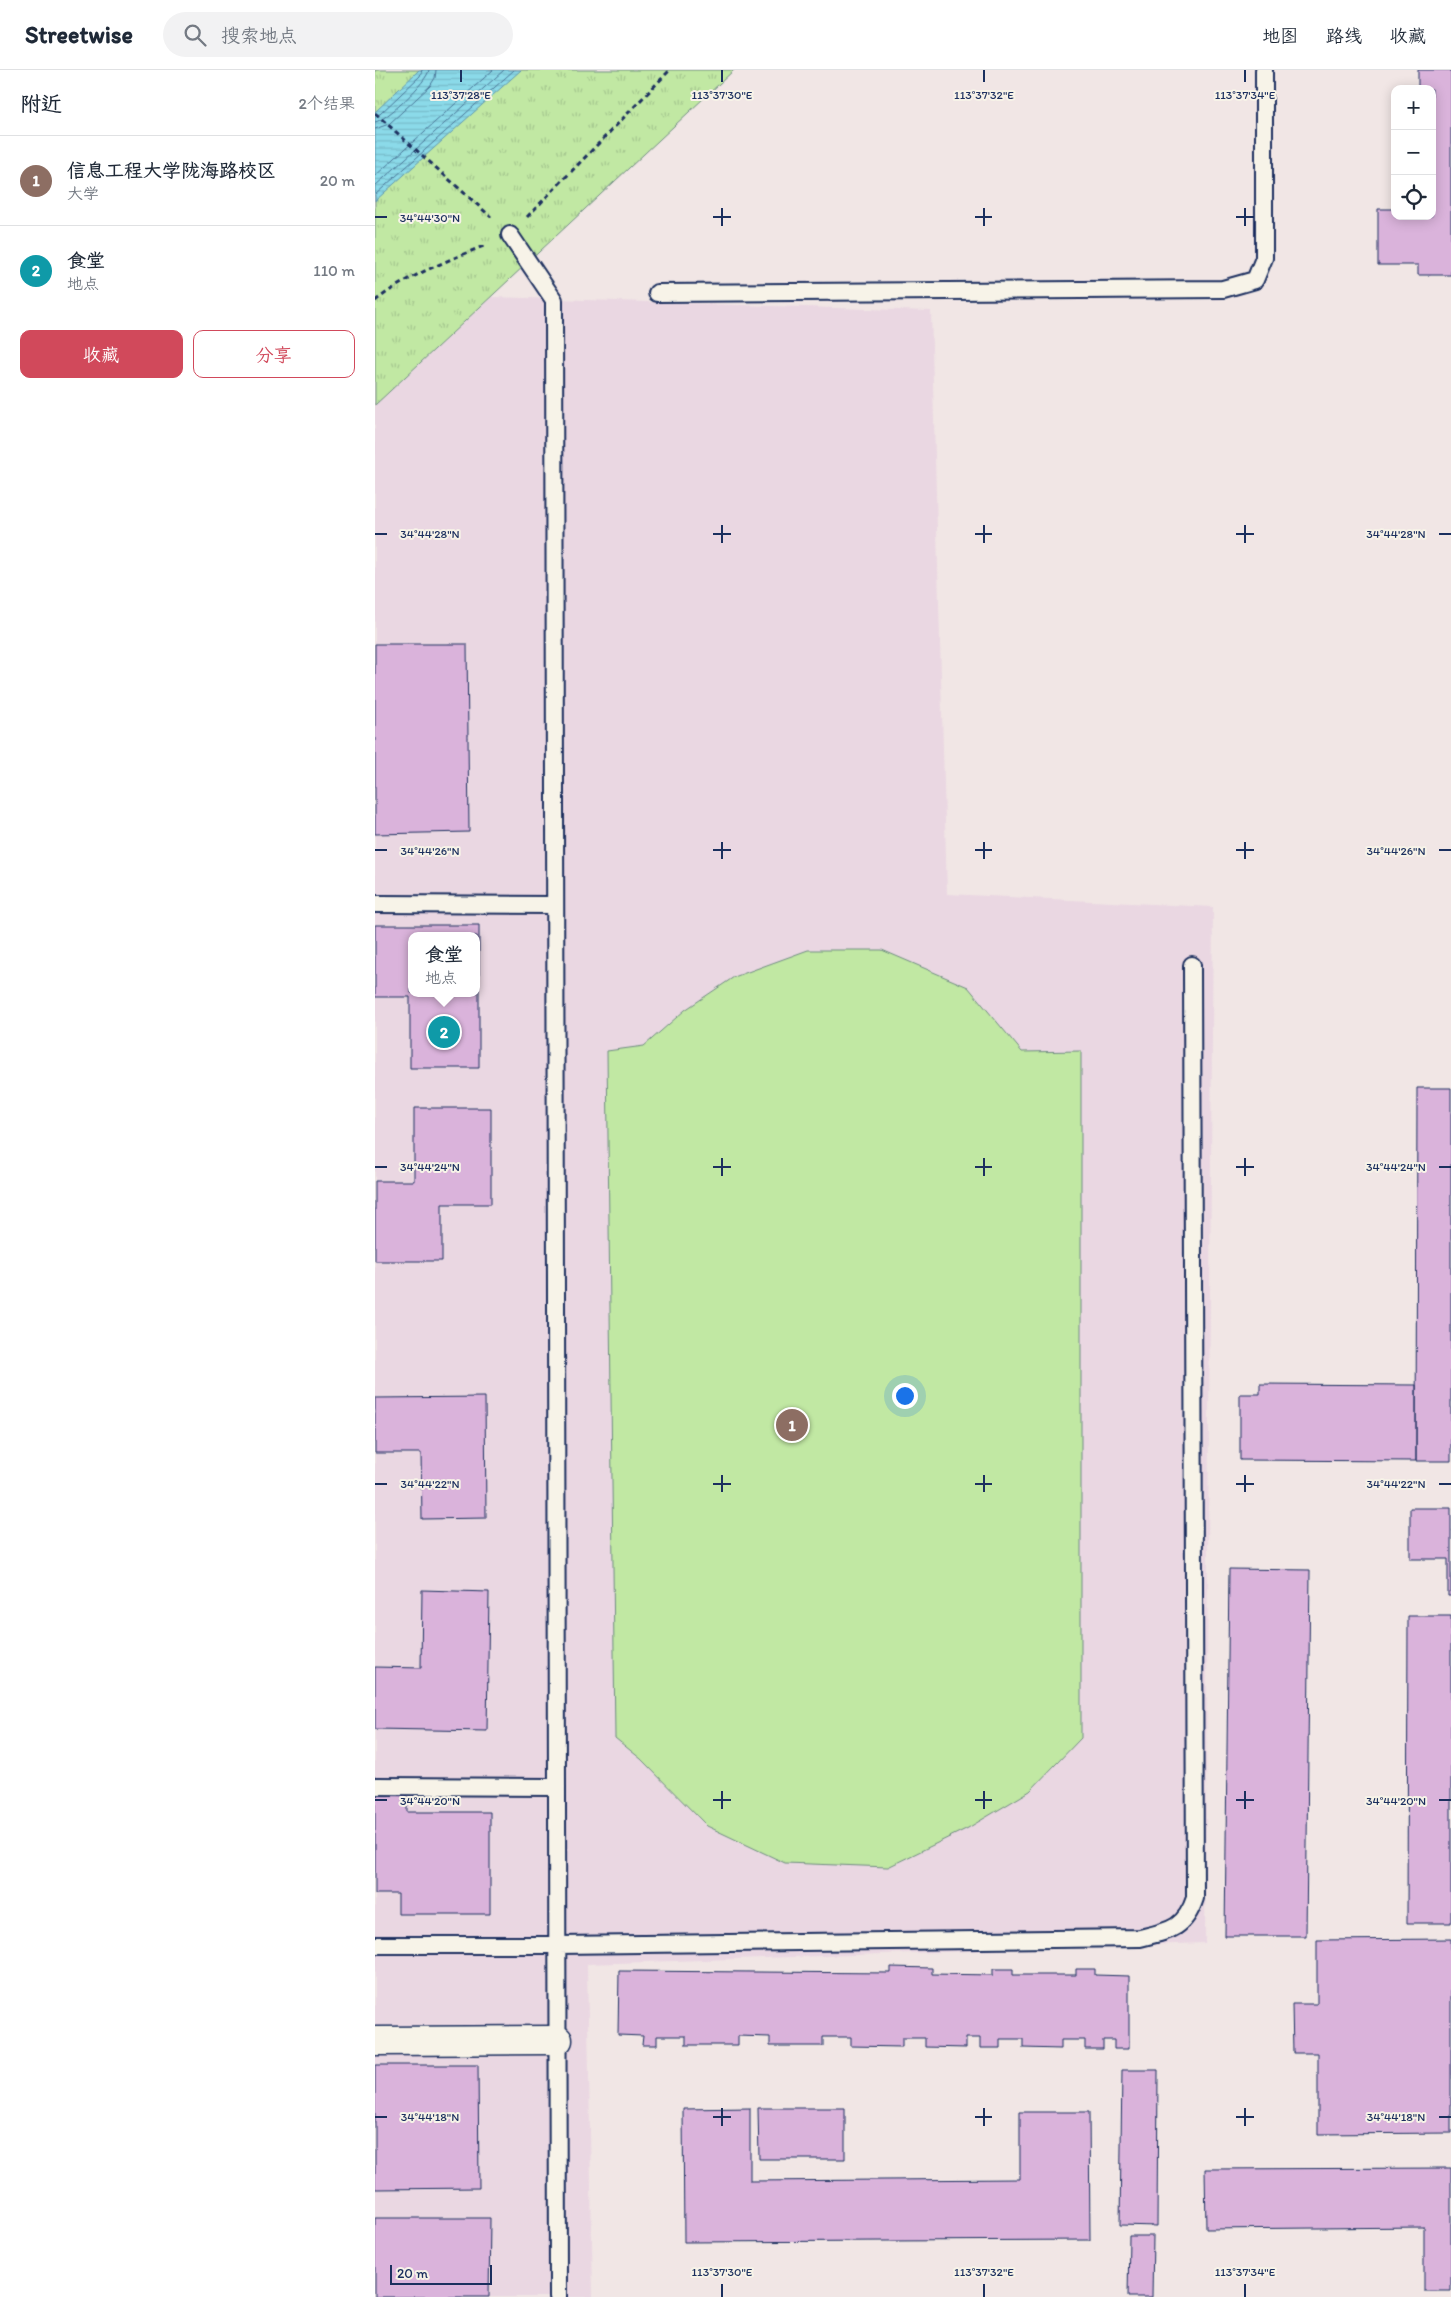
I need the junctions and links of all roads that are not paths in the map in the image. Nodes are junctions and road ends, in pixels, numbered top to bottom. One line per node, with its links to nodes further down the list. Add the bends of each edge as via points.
1 (1264, 70): 3 (lane, via 1264,258 1255,280 1223,289)
2 (510, 235): 5 (lane, via 554,300)
3 (657, 293)
4 (375, 904): 5 (lane)
5 (555, 905): 8 (lane)
6 (1192, 965): 10 (lane, via 1195,1898 1190,1913 1174,1930 1141,1938)
7 (375, 1786): 8 (lane)
8 (557, 1787): 10 (lane)
9 (375, 1945): 10 (lane)
10 (558, 1946): 11 (lane)
11 (558, 2040): 12 (street); 13 (lane)
12 (375, 2041)
13 (558, 2297)

